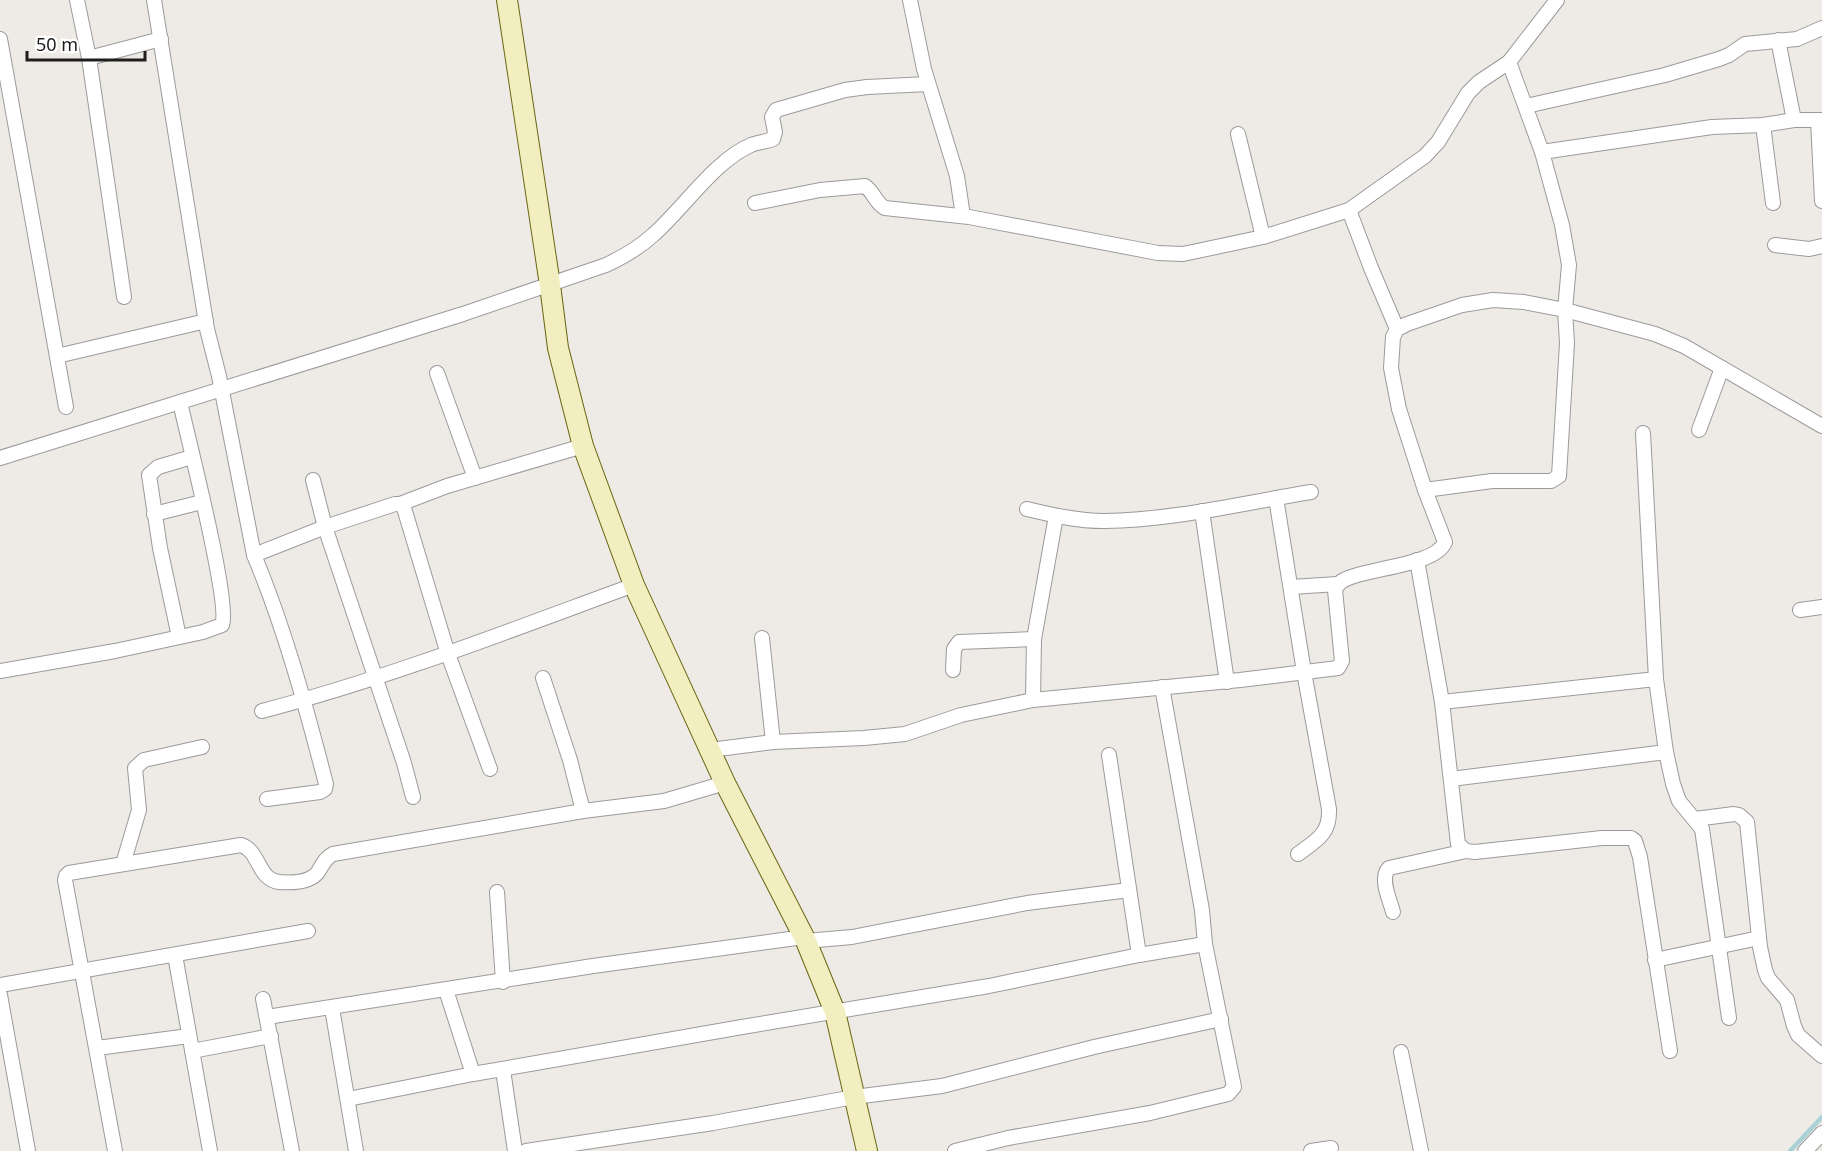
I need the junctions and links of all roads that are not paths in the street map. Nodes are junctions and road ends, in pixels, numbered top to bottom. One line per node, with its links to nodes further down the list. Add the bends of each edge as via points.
1 (77, 0): 10 (street)
2 (154, 0): 8 (street)
3 (507, 0): 27 (street)
4 (910, 0): 12 (street)
5 (1557, 0): 11 (street)
6 (1822, 28): 9 (street, via 1797,39)
7 (0, 39): 32 (street)
8 (162, 39): 10 (street); 30 (street)
9 (1778, 40): 13 (street, via 1745,44 1719,59 1665,75); 14 (street)
10 (89, 58): 28 (street)
11 (1509, 62): 13 (street); 22 (street, via 1468,93 1425,156)
12 (928, 84): 23 (street, via 957,176); 27 (street, via 846,90 776,110 772,117 773,139 752,144 732,158 626,256)
13 (1526, 106): 18 (street)
14 (1794, 120): 15 (street); 16 (street)
15 (1820, 120): 19 (street)
16 (1762, 125): 18 (street, via 1712,127); 21 (street)
17 (1238, 134): 24 (street)
18 (1542, 152): 29 (street, via 1567,246)
19 (1822, 201)
20 (755, 203): 23 (street, via 858,185 868,188 885,208)
21 (1773, 203)
22 (1350, 210): 24 (street); 31 (street)
23 (963, 216): 24 (street, via 1169,255)
24 (1263, 237)
25 (1775, 245): 26 (street, via 1809,249)
26 (1822, 246)
27 (550, 285): 35 (street); 41 (street, via 558,348)
28 (124, 297)
29 (1565, 310): 31 (street, via 1493,300 1462,305); 33 (street, via 1655,334); 46 (street, via 1567,343 1559,476 1551,481 1492,481)
30 (206, 321): 32 (street); 35 (street)
31 (1397, 329): 46 (street, via 1391,368 1399,409)
32 (57, 356): 37 (street)
33 (1722, 368): 38 (street); 39 (street)
34 (437, 373): 44 (street)
35 (219, 378): 36 (street); 56 (street)
36 (180, 402): 42 (street); 43 (street)
37 (66, 407)
38 (1822, 426)
39 (1699, 430)
40 (1643, 433): 72 (street)
41 (583, 446): 44 (street); 59 (street)
42 (192, 457): 49 (street); 53 (street, via 152,471 148,482)
43 (0, 458)
44 (475, 478): 50 (street)
45 (313, 480): 55 (street)
46 (1425, 490): 57 (street, via 1445,542 1438,551)
47 (1311, 492): 48 (street)
48 (1276, 498): 52 (street); 60 (street)
49 (202, 502): 53 (street); 63 (street, via 216,560 224,620 218,628)
50 (400, 504): 55 (street); 66 (street)
51 (1027, 509): 54 (street)
52 (1202, 511): 54 (street, via 1103,521); 73 (street)
53 (154, 514): 63 (street)
54 (1056, 516): 65 (street)
55 (325, 527): 56 (street); 70 (street)
56 (254, 555): 75 (street)
57 (1417, 560): 58 (street, via 1350,577); 77 (street)
58 (1338, 584): 60 (street); 69 (street, via 1335,590 1341,666)
59 (634, 585): 66 (street); 81 (street)
60 (1290, 587): 69 (street)
61 (1822, 607): 62 (street)
62 (1800, 610)
63 (179, 637): 68 (street)
64 (762, 638): 79 (street)
65 (1034, 639): 67 (street, via 959,642 954,649); 76 (street)
66 (448, 654): 70 (street); 84 (street)
67 (953, 670)
68 (0, 671)
69 (1304, 672): 73 (street); 92 (street, via 1330,820 1318,840)
70 (377, 676): 75 (street); 87 (street)
71 (543, 678): 89 (street)
72 (1656, 679): 77 (street); 82 (street)
73 (1227, 682): 74 (street)
74 (1162, 687): 76 (street); 100 (street)
75 (304, 700): 78 (street); 88 (street, via 325,789)
76 (1033, 700): 79 (street, via 961,715 905,734)
77 (1442, 702): 85 (street)
78 (262, 711)
79 (773, 742): 81 (street)
80 (202, 747): 93 (street, via 144,760 135,768 139,810)
81 (710, 750): 86 (street)
82 (1666, 753): 85 (street); 90 (street, via 1679,801)
83 (1109, 755): 94 (street)
84 (490, 769)
85 (1451, 779): 91 (street, via 1458,844)
86 (725, 783): 89 (street, via 664,801); 99 (street)
87 (413, 797)
88 (267, 799)
89 (583, 811): 93 (street, via 333,854 313,878 301,882 272,880 261,870 249,847 241,845)
90 (1695, 819): 98 (street, via 1734,814 1747,822); 101 (street, via 1704,839)
91 (1466, 851): 96 (street, via 1389,868 1384,878); 104 (street, via 1631,838 1640,857)
92 (1298, 854)
93 (123, 864): 105 (street, via 66,876)
94 (1129, 890): 99 (street, via 1027,903 852,937); 103 (street)
95 (497, 892): 106 (street)
96 (1393, 912)
97 (308, 932): 102 (street)
98 (1759, 938): 101 (street); 122 (street, via 1768,978 1787,1000 1798,1035)
99 (805, 939): 106 (street, via 593,966); 112 (street)
100 (1205, 944): 103 (street); 115 (street)
101 (1719, 947): 104 (street); 114 (street)
102 (175, 955): 105 (street); 116 (street)
103 (1138, 955): 112 (street)
104 (1655, 960): 120 (street)
105 (84, 972): 107 (street); 118 (street)
106 (503, 982): 108 (street)
107 (0, 986)
108 (446, 990): 111 (street); 124 (street)
109 (0, 995): 129 (street)
110 (263, 999): 113 (street)
111 (332, 1008): 113 (street); 126 (street)
112 (835, 1012): 123 (street); 125 (street)
113 (267, 1017): 117 (street)
114 (1729, 1018)
115 (1221, 1019): 125 (street, via 942,1086); 137 (street, via 1234,1087 1228,1094)
116 (189, 1036): 118 (street); 119 (street)
117 (272, 1036): 119 (street); 132 (street)
118 (97, 1048): 130 (street)
119 (192, 1051): 131 (street)
120 (1670, 1051)
121 (1401, 1052): 139 (street)
122 (1822, 1056)
123 (503, 1070): 124 (street); 134 (street)
124 (473, 1074): 126 (street)
125 (854, 1097): 135 (street); 136 (street)
126 (348, 1099): 133 (street)
127 (1822, 1133): 140 (street)
128 (1331, 1148): 138 (street)
129 (28, 1151)
130 (115, 1151)
131 (210, 1151)
132 (292, 1151)
133 (356, 1151)
134 (515, 1151)
135 (526, 1151)
136 (867, 1151)
137 (955, 1151)
138 (1311, 1151)
139 (1421, 1151)
140 (1805, 1151)

